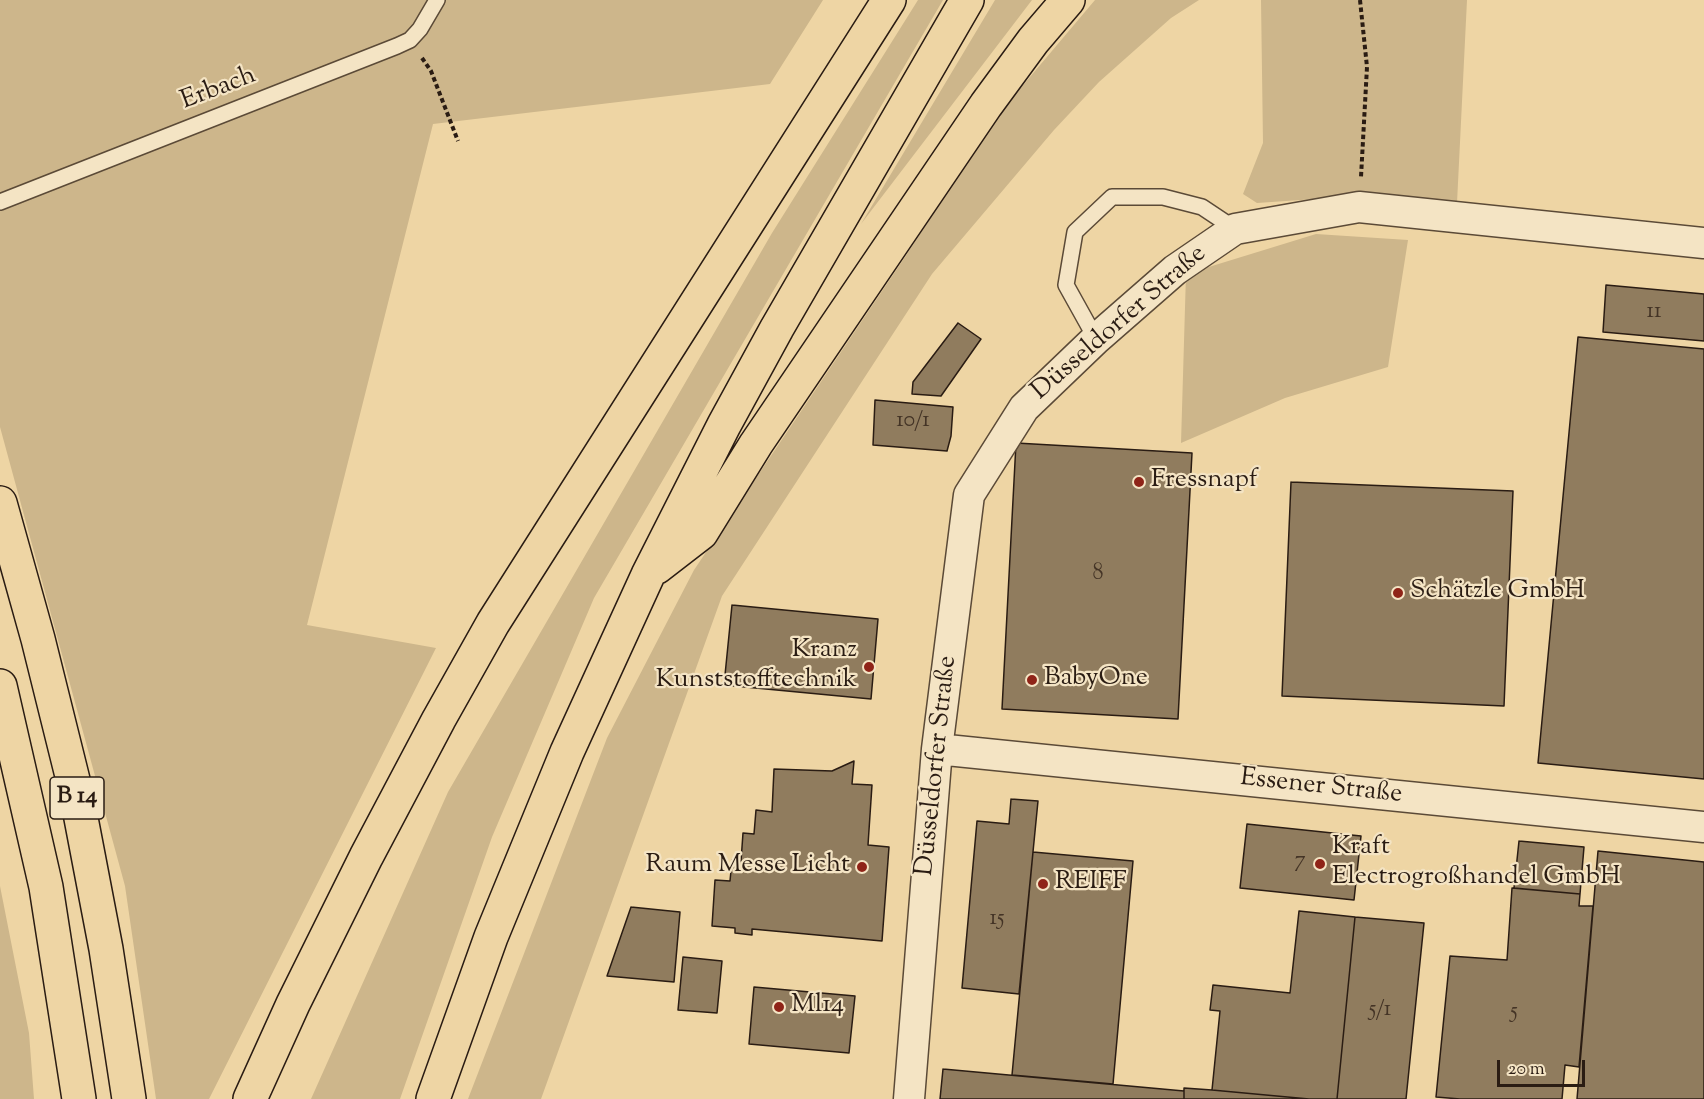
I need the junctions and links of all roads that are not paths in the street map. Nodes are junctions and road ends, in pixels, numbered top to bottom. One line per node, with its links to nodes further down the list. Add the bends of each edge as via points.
1 (437, 0): 5 (lane, Erbach, via 410,40)
2 (889, 0): 16 (highway, via 493,623 366,857)
3 (967, 0): 10 (highway, via 777,328)
4 (1068, 0): 10 (highway, via 986,105 700,533)
5 (0, 202)
6 (1235, 230): 7 (street, Düsseldorfer Straße, via 1359,207); 8 (street, Düsseldorfer Straße, via 1175,270); 8 (lane, via 1215,214 1163,196 1112,197 1075,232 1066,285)
7 (1704, 243)
8 (1096, 339): 12 (street, Düsseldorfer Straße, via 1024,408 969,495)
9 (0, 503): 15 (highway, B 14, via 76,792)
10 (648, 575): 17 (highway, via 567,752 491,937)
11 (0, 686): 14 (highway, B 14, via 46,887)
12 (937, 749): 13 (street, Essener Straße); 18 (street, Düsseldorfer Straße)
13 (1704, 827)
14 (79, 1099)
15 (129, 1099)
16 (250, 1099)
17 (433, 1099)
18 (909, 1099)

